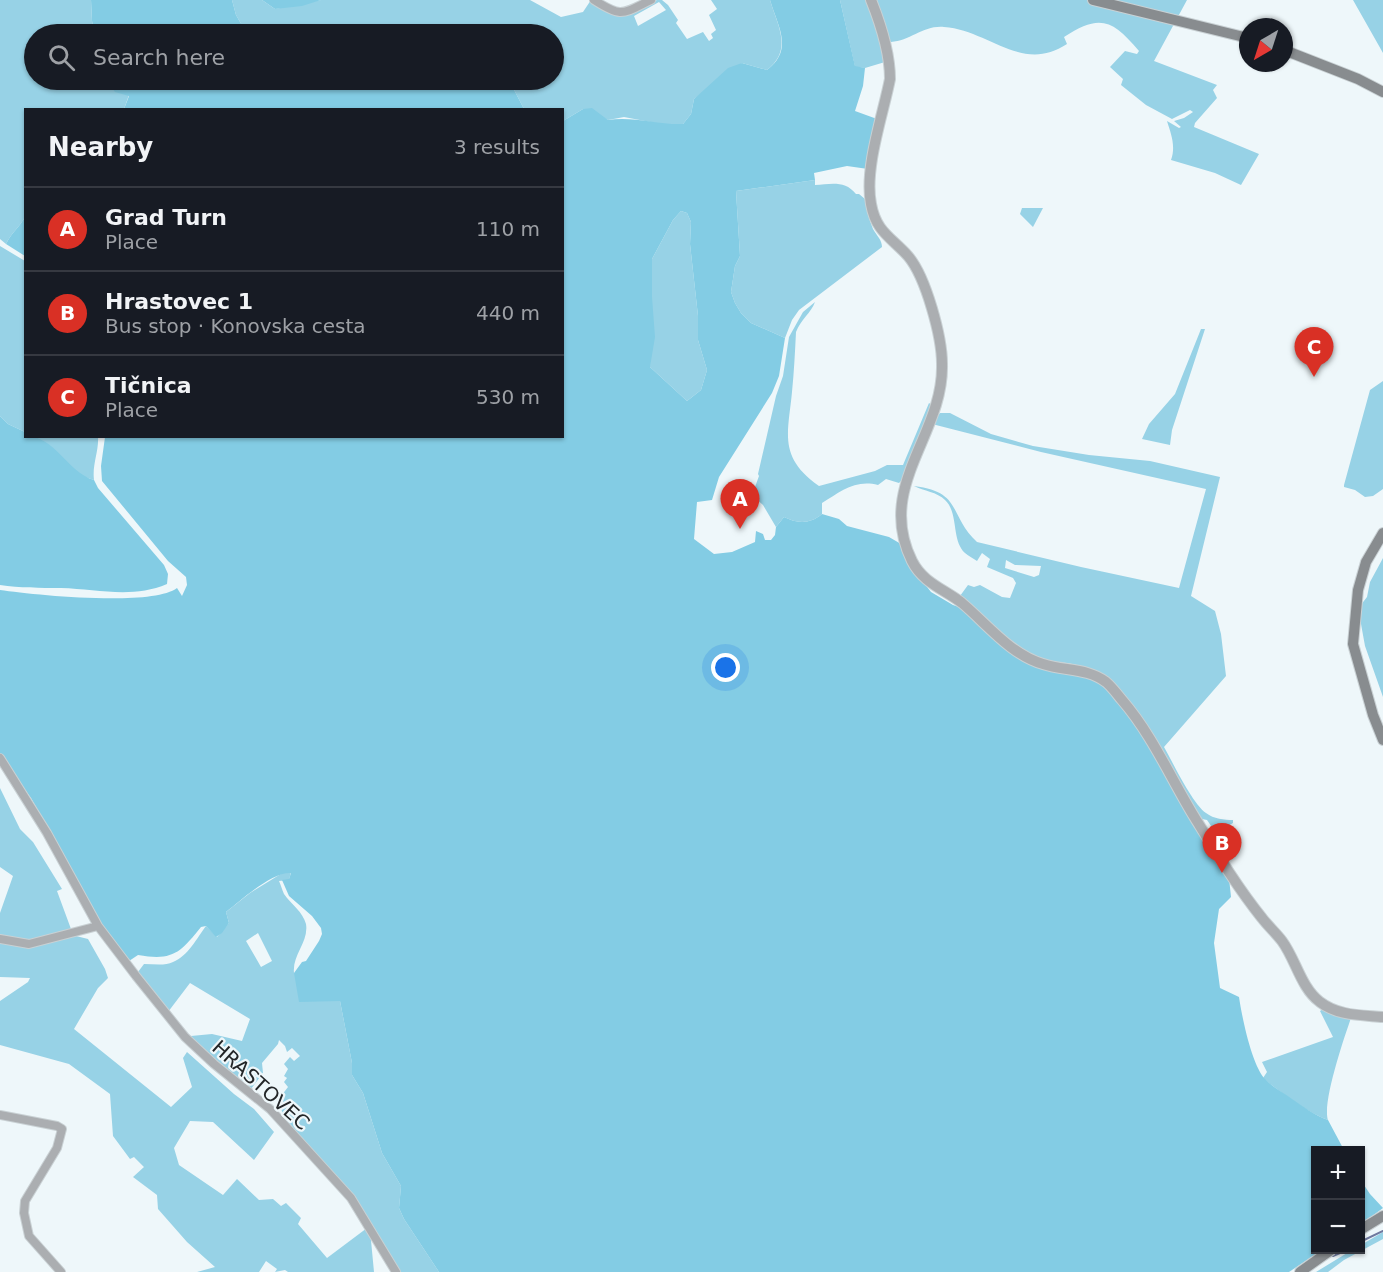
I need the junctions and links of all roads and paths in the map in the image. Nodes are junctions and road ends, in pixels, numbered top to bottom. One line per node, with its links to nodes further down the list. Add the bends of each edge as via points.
1 (594, 0): 2 (street, via 620,13)
2 (651, 0)
3 (871, 0): 13 (street, via 890,65 870,173 871,203 878,227 917,269 929,302 943,366 939,394 903,490 900,509 904,540 913,561 922,576 1024,655 1107,682 1134,713 1233,878 1292,957 1309,991 1332,1010)
4 (1093, 0): 5 (main road)
5 (1239, 36)
6 (1293, 54): 7 (main road)
7 (1383, 92)
8 (1383, 533): 9 (main road, via 1366,562 1358,590 1353,644)
9 (1383, 740)
10 (0, 758): 11 (street, HRASTOVEC)
11 (98, 926): 12 (street, via 29,944); 19 (street, HRASTOVEC, via 184,1036 270,1109 351,1198)
12 (0, 939)
13 (1383, 1017)
14 (0, 1115): 18 (street, via 62,1129 57,1148 25,1201 24,1213 29,1236)
15 (1383, 1216): 16 (main road)
16 (1365, 1227)
17 (1325, 1254): 20 (main road)
18 (61, 1272)
19 (396, 1272)
20 (1300, 1272)

